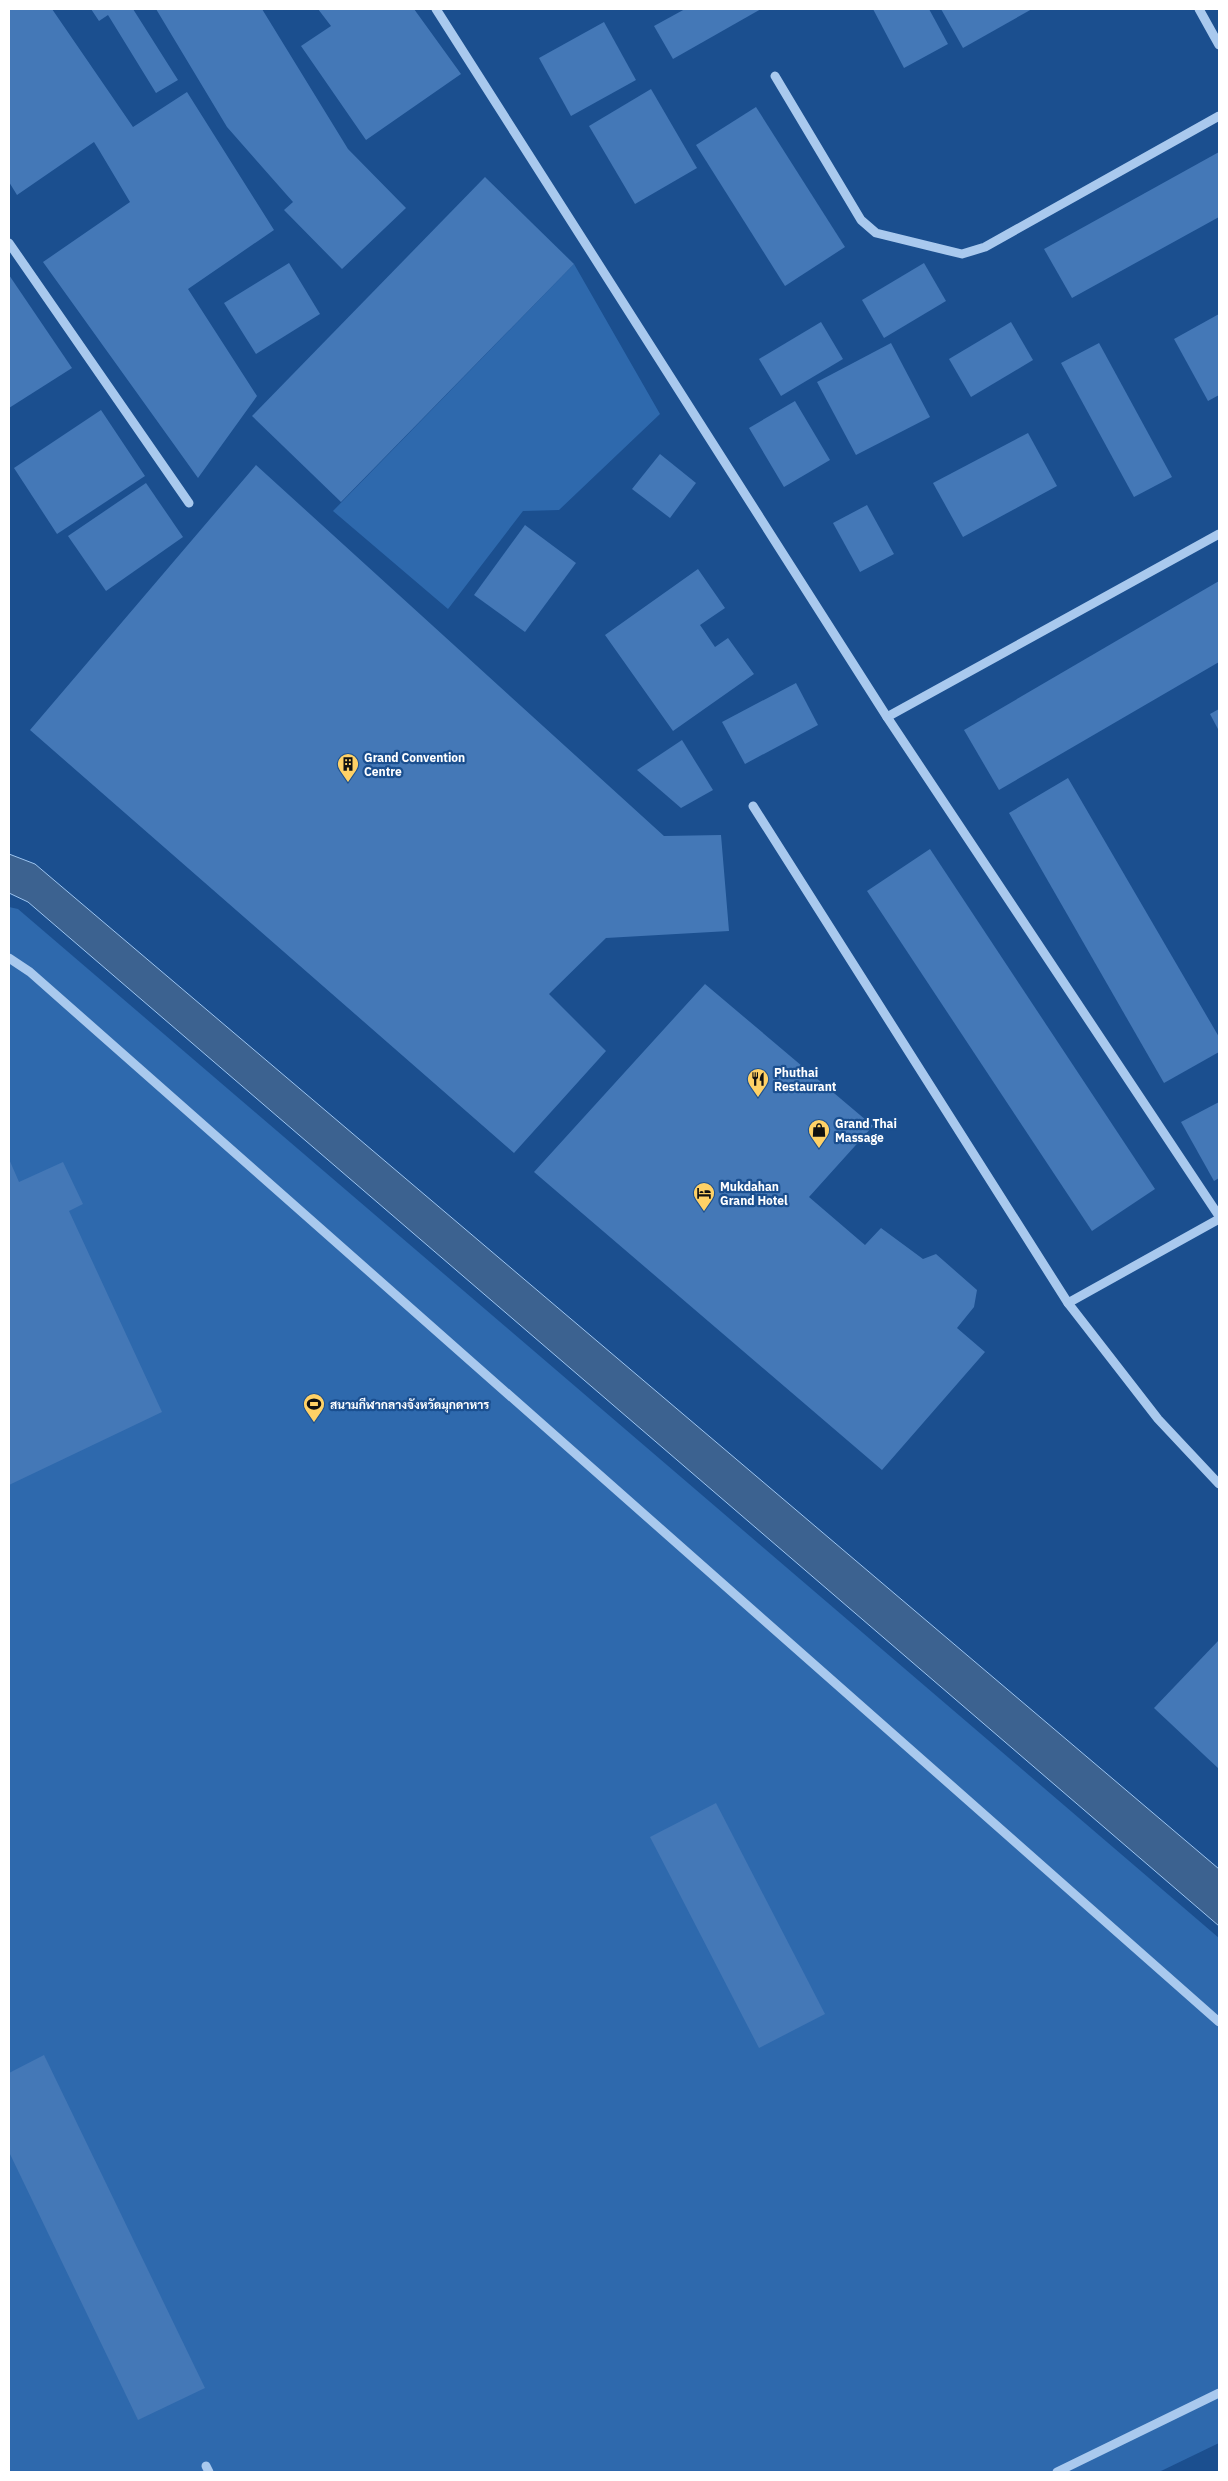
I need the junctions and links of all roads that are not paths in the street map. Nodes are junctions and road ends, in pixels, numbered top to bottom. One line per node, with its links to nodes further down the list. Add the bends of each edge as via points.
1 (436, 9): 9 (street)
2 (1199, 9): 3 (street)
3 (1219, 45)
4 (775, 76): 5 (street, via 860,220 876,233 962,254 985,247)
5 (1219, 116)
6 (9, 244): 7 (street)
7 (189, 503)
8 (1219, 534): 9 (street)
9 (887, 717): 12 (street)
10 (753, 806): 13 (street)
11 (9, 958): 15 (street, via 37,979)
12 (1219, 1218): 13 (street)
13 (1068, 1302): 14 (street, via 1158,1419)
14 (1219, 1484)
15 (1219, 2022)
16 (1219, 2393): 17 (street)
17 (1057, 2472)

